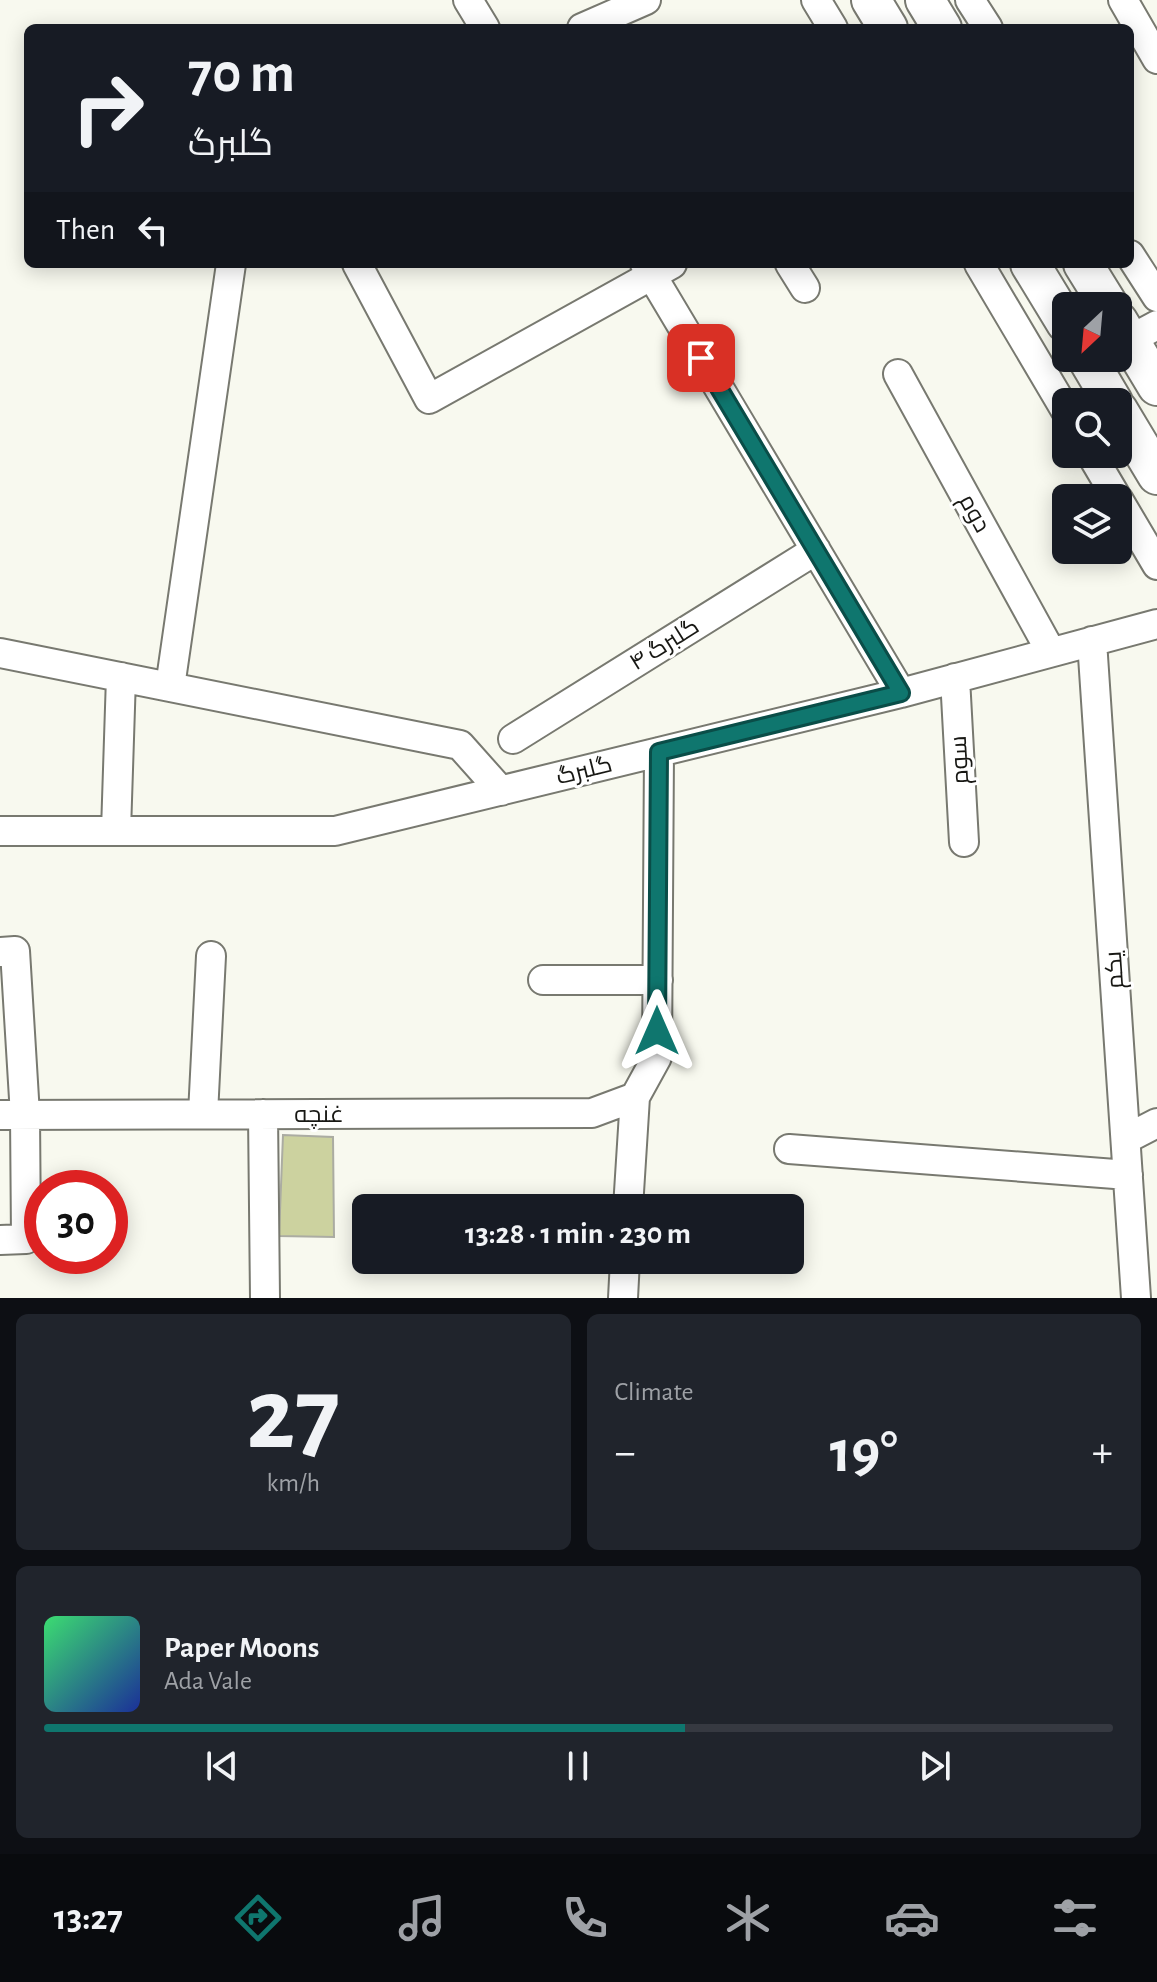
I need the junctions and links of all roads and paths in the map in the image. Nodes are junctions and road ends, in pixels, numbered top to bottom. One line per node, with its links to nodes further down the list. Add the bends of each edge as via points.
1 (468, 0): 9 (street)
2 (646, 0): 8 (street)
3 (816, 0): 10 (street)
4 (871, 0): 11 (street)
5 (925, 0): 12 (street)
6 (970, 0): 13 (street)
7 (1123, 0): 14 (street)
8 (587, 17)
9 (483, 24)
10 (831, 24)
11 (886, 24)
12 (940, 24)
13 (985, 24)
14 (1157, 59)
15 (1134, 261): 23 (street)
16 (230, 268): 40 (street)
17 (359, 268): 18 (street, via 429,399)
18 (657, 268): 32 (street)
19 (981, 268): 28 (street)
20 (1032, 268): 24 (street)
21 (1085, 268): 22 (street)
22 (1100, 292)
23 (1157, 297)
24 (1052, 300)
25 (1135, 329): 27 (street)
26 (898, 374): 36 (street, دوم)
27 (1157, 386)
28 (1052, 388)
29 (1132, 433): 30 (street)
30 (1157, 475)
31 (1132, 523): 33 (street)
32 (816, 550): 41 (street); 42 (street, گلبرگ ۴)
33 (1157, 565)
34 (1153, 619): 35 (street, گلبرگ)
35 (1092, 641): 36 (street, گلبرگ); 57 (street, یکم)
36 (1051, 652): 39 (street, گلبرگ)
37 (0, 653): 38 (street)
38 (121, 677): 40 (street); 46 (street)
39 (955, 678): 41 (street, گلبرگ); 47 (street, سوم)
40 (170, 687): 44 (street, via 460,745)
41 (901, 693): 43 (street, گلبرگ)
42 (513, 739)
43 (659, 752): 44 (street, گلبرگ); 51 (street)
44 (501, 791): 46 (street, گلبرگ, via 335,831)
45 (0, 831): 46 (street, گلبرگ)
46 (116, 831)
47 (964, 842)
48 (7, 951): 55 (street)
49 (211, 956): 53 (street)
50 (543, 980): 51 (street)
51 (658, 980): 52 (street, via 657,1057)
52 (635, 1097): 54 (street, غنچه, via 592,1113); 60 (street)
53 (203, 1114): 54 (street, غنچه); 55 (street, غنچه)
54 (263, 1114): 63 (street)
55 (13, 1115): 61 (street)
56 (1157, 1123): 57 (street)
57 (1126, 1139): 59 (street, یکم)
58 (789, 1149): 59 (street)
59 (1128, 1175): 65 (street, یکم)
60 (629, 1194)
61 (13, 1240)
62 (624, 1274): 64 (street)
63 (265, 1298)
64 (623, 1298)
65 (1136, 1298)

